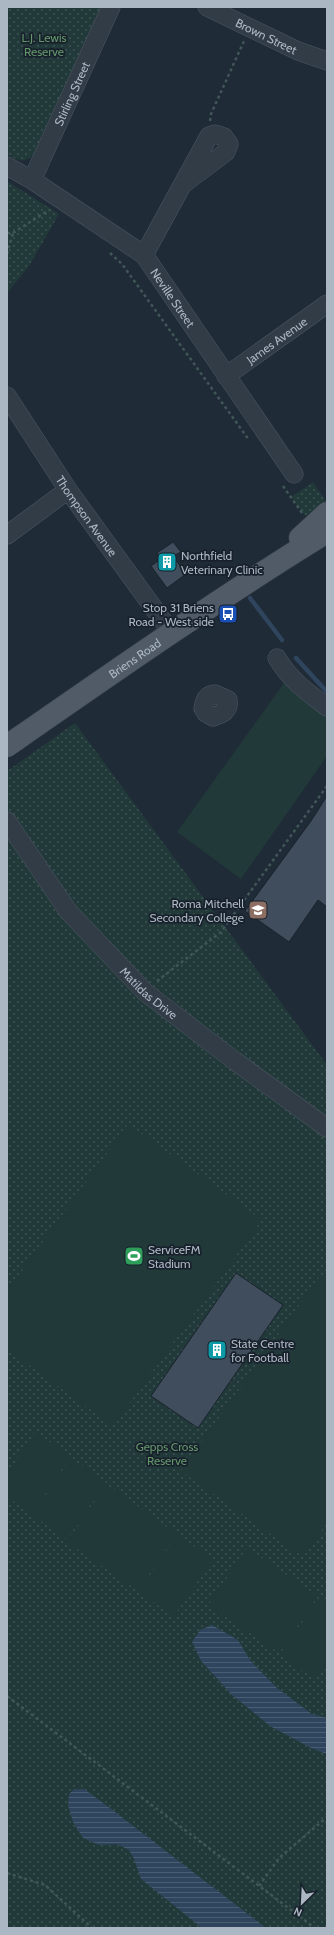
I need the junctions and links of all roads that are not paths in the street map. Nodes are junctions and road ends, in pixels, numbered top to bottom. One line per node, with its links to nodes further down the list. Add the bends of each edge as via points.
1 (111, 7): 6 (street, Stirling Street)
2 (207, 7): 3 (street, Brown Street, via 298,51)
3 (327, 61)
4 (209, 136): 7 (street)
5 (7, 166): 6 (street, Neville Street)
6 (32, 180): 7 (street, Neville Street)
7 (144, 255): 9 (street, Neville Street)
8 (327, 304): 9 (street, James Avenue)
9 (226, 376): 11 (street, Neville Street)
10 (7, 396): 12 (street, Thompson Avenue)
11 (288, 480)
12 (68, 490): 15 (street); 17 (street, Thompson Avenue)
13 (327, 513): 16 (main road, Briens Road)
14 (327, 532): 16 (main road, Briens Road)
15 (7, 535)
16 (264, 571): 17 (main road, Briens Road)
17 (171, 632): 20 (main road, Briens Road)
18 (276, 658): 19 (street, via 298,686)
19 (327, 707)
20 (7, 746)
21 (7, 821): 22 (street, Matildas Drive, via 68,911 145,992)
22 (327, 1128)

